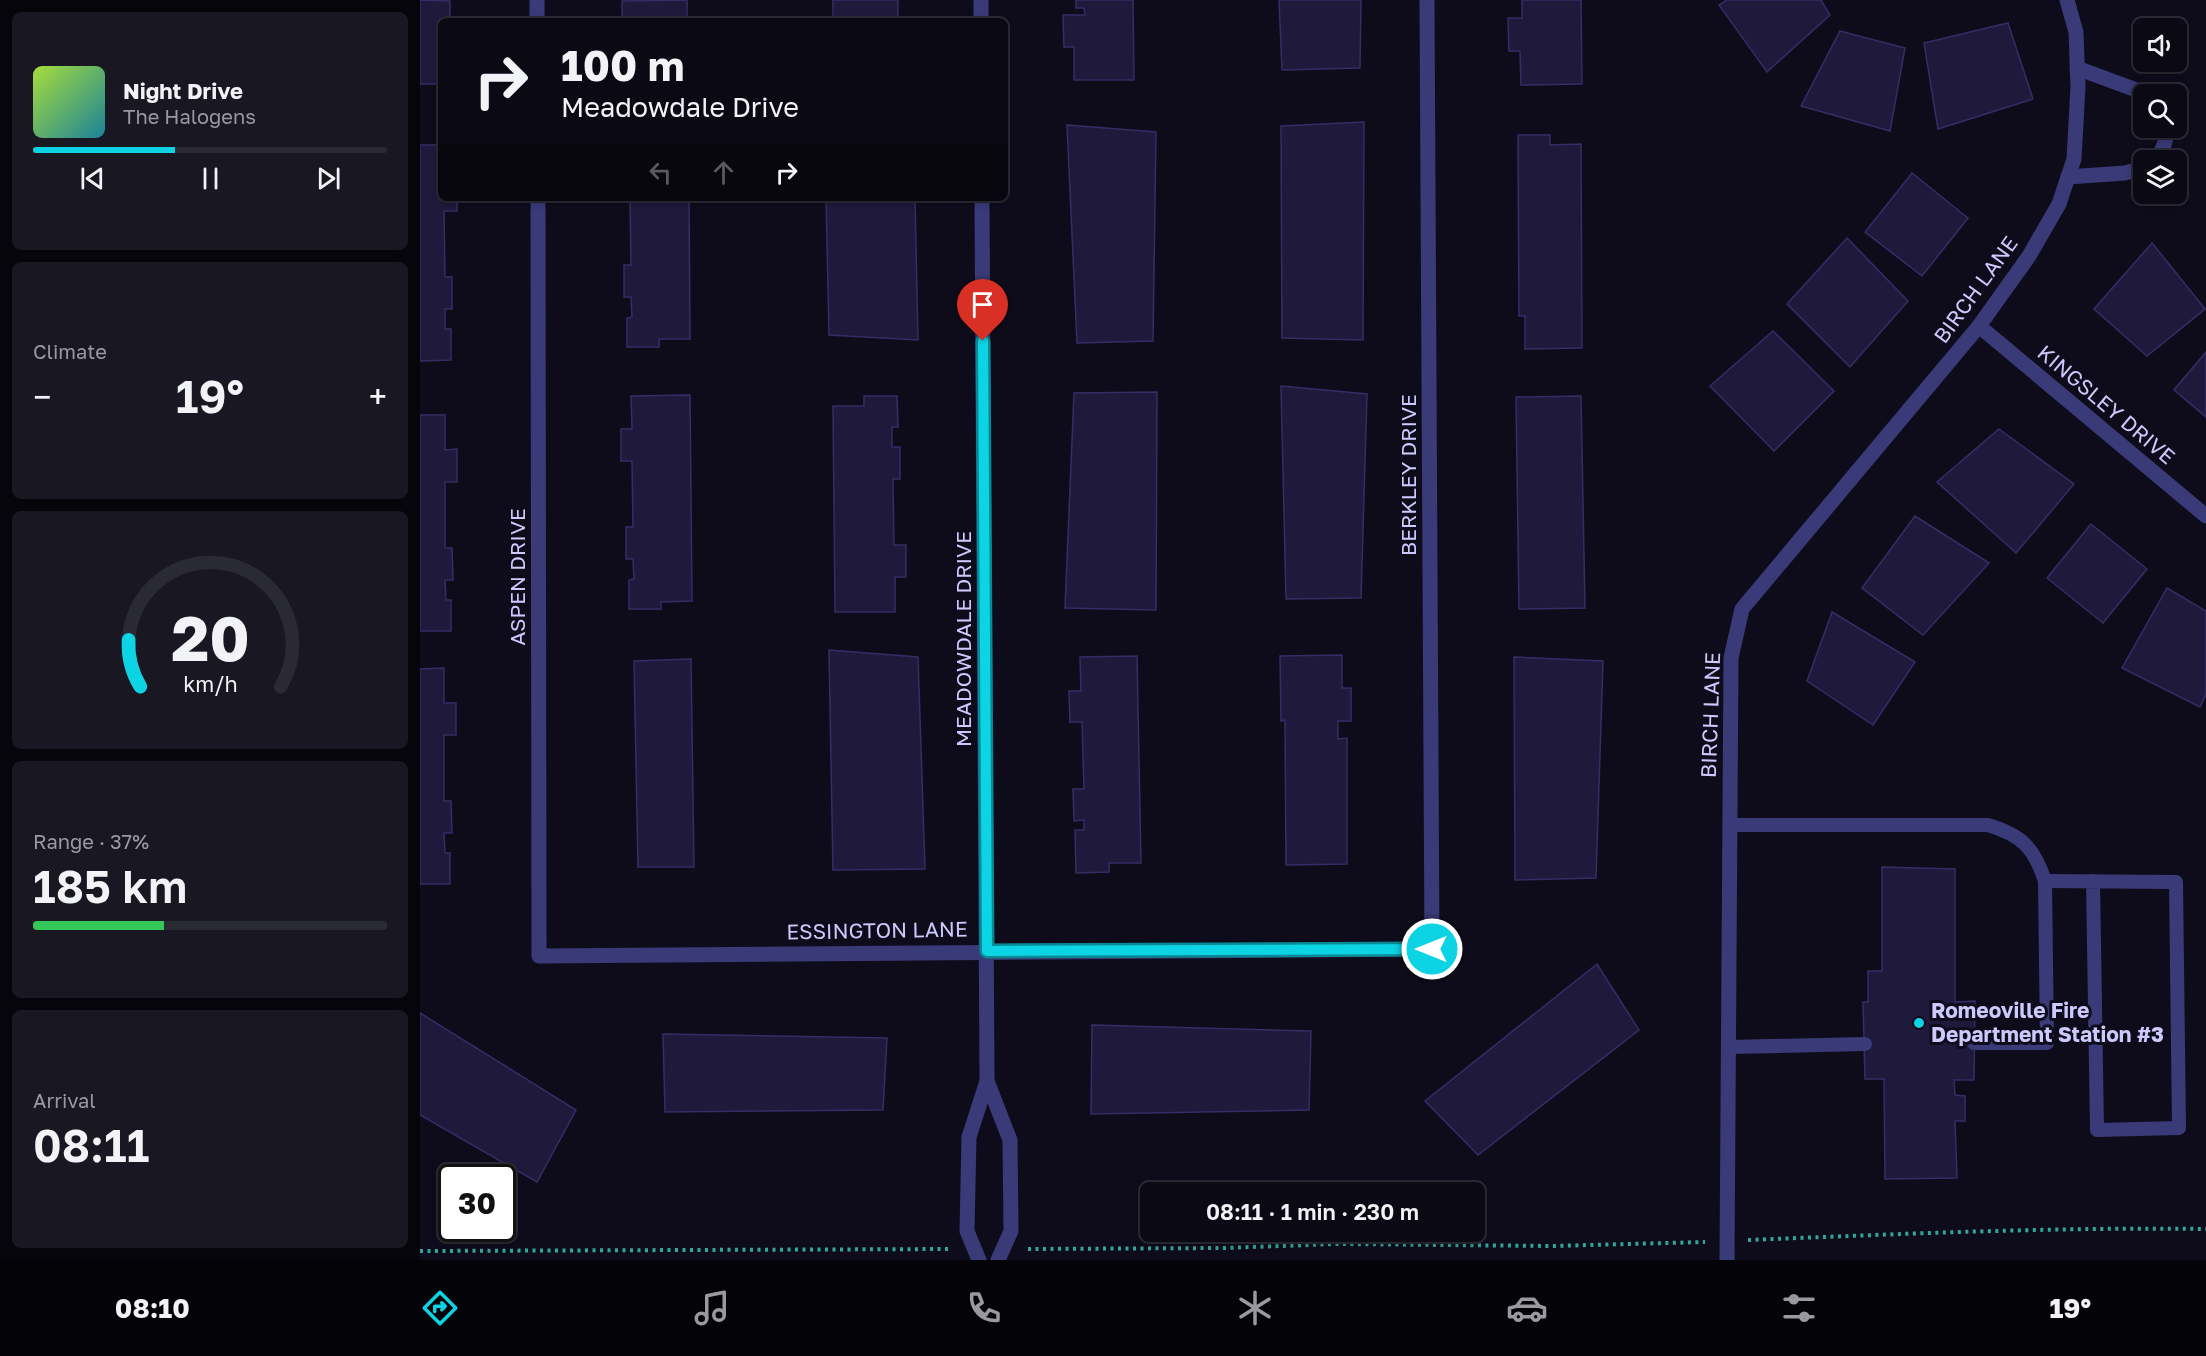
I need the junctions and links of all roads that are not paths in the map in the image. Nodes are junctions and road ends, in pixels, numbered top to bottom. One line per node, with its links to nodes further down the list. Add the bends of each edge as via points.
1 (537, 0): 5 (street)
2 (981, 0): 6 (street)
3 (1427, 0): 18 (street, BERKLEY DRIVE)
4 (2067, 0): 7 (street, BIRCH LANE, via 2076,32)
5 (537, 18)
6 (981, 18)
7 (2077, 68): 8 (street); 10 (street, BIRCH LANE, via 2073,159)
8 (2133, 89)
9 (2133, 171): 10 (street)
10 (2068, 177): 13 (street, BIRCH LANE, via 2059,204 2029,256)
11 (538, 201): 20 (street, ASPEN DRIVE)
12 (982, 201): 19 (street, MEADOWDALE DRIVE)
13 (1979, 326): 14 (street, KINGSLEY DRIVE); 15 (street, BIRCH LANE, via 1742,609 1731,658)
14 (2206, 516)
15 (1730, 825): 16 (lane, via 1988,825 2008,831 2026,843); 23 (street, BIRCH LANE)
16 (2045, 881): 17 (lane); 22 (lane, via 2047,1043)
17 (2092, 881): 17 (lane, via 2176,882 2179,1128 2097,1130)
18 (1432, 949): 19 (street, ESSINGTON LANE)
19 (987, 951): 20 (street, ESSINGTON LANE); 24 (street, MEADOWDALE DRIVE)
20 (539, 956)
21 (1864, 1044): 23 (lane)
22 (1974, 1044)
23 (1729, 1047): 27 (street, BIRCH LANE)
24 (987, 1081): 25 (street, MEADOWDALE DRIVE, via 969,1137 967,1231); 26 (street, MEADOWDALE DRIVE, via 1010,1140 1011,1231)
25 (977, 1255)
26 (1000, 1255)
27 (1727, 1260)

